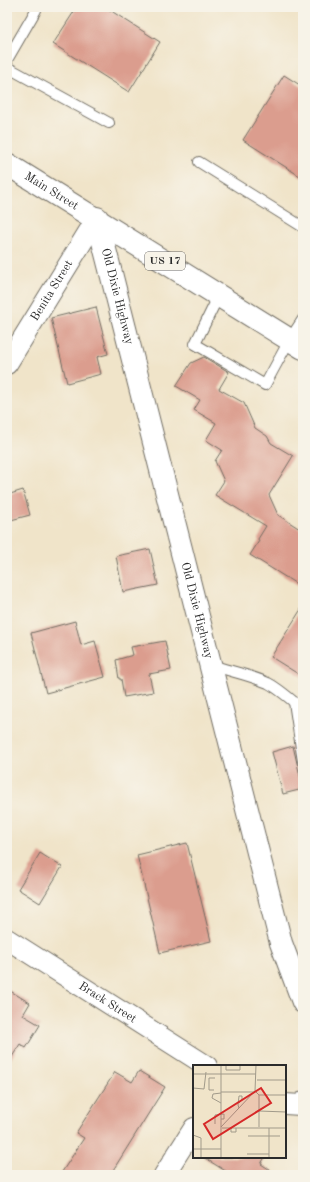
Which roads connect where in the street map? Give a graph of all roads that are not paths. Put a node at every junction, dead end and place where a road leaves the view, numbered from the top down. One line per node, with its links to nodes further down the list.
1 (36, 10): 2 (lane)
2 (7, 60)
3 (7, 67): 4 (lane)
4 (109, 123)
5 (199, 162): 8 (lane)
6 (7, 164): 7 (street, Main Street / US 17)
7 (97, 218): 9 (street, US 17); 12 (street, Benita Street); 13 (street, Old Dixie Highway)
8 (303, 227)
9 (219, 295): 11 (street, US 17); 11 (lane)
10 (303, 320): 11 (lane)
11 (296, 343)
12 (7, 364)
13 (210, 665): 14 (lane); 18 (street, Old Dixie Highway)
14 (294, 702): 15 (lane); 16 (lane)
15 (303, 710)
16 (303, 761)
17 (7, 939): 19 (street, Brack Street)
18 (303, 1002)
19 (205, 1065)
20 (303, 1102): 21 (street)
21 (286, 1104)
22 (193, 1130): 23 (street)
23 (164, 1175)

